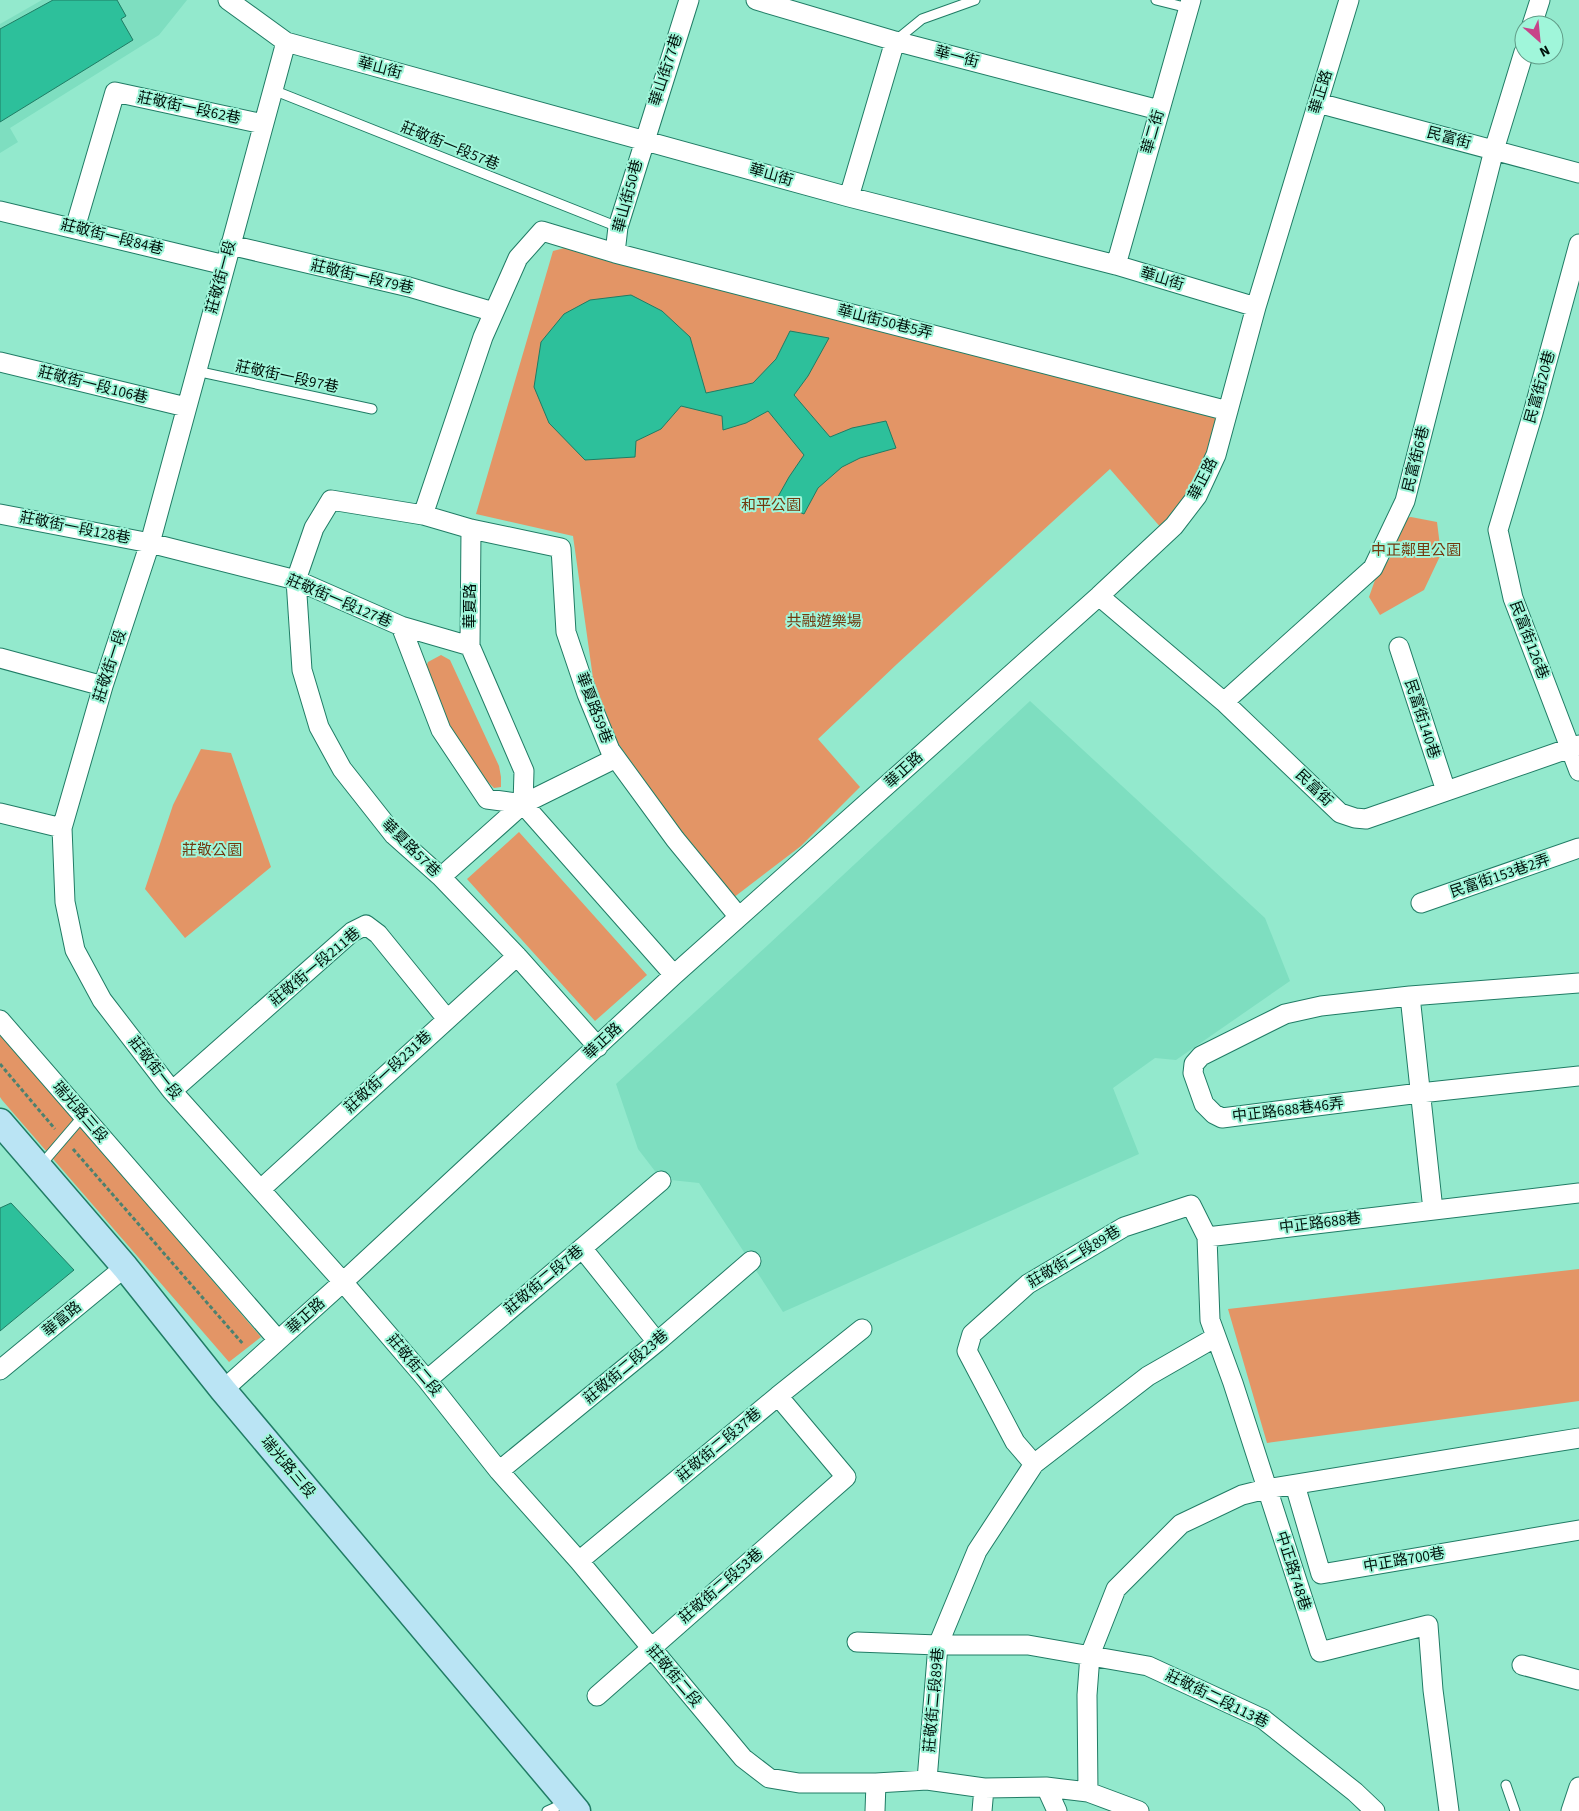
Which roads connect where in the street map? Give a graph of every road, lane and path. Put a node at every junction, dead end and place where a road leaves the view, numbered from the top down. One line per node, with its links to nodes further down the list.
1 (228, 0): 11 (street)
2 (688, 0): 17 (street, 華山街77巷)
3 (756, 0): 10 (street, 華一街)
4 (975, 0): 10 (lane)
5 (1156, 0): 8 (lane)
6 (1349, 0): 14 (street, 華正路)
7 (1540, 0): 9 (street)
8 (1190, 4): 15 (street, 華二街)
9 (1535, 15)
10 (895, 41): 15 (street, 華一街); 20 (street)
11 (286, 42): 13 (street, 莊敬街一段); 17 (street, 華山街)
12 (1520, 65): 18 (street, 民富街6巷)
13 (272, 90): 16 (street, 莊敬街一段); 22 (lane, 莊敬街一段57巷)
14 (1318, 103): 18 (street, 民富街); 29 (street, 華正路)
15 (1159, 110): 28 (street, 華二街)
16 (263, 124): 23 (street, 莊敬街一段62巷); 25 (street, 莊敬街一段)
17 (644, 140): 20 (street, 華山街); 22 (street, 華山街50巷)
18 (1494, 150): 19 (street, 民富街); 48 (street, 民富街6巷)
19 (1579, 173)
20 (849, 197): 28 (street, 華山街)
21 (0, 211): 23 (street, 莊敬街一段84巷)
22 (618, 227): 26 (street, 華山街50巷)
23 (75, 228): 27 (street, 莊敬街一段84巷)
24 (1579, 244): 39 (street, 民富街20巷)
25 (230, 245): 27 (street, 莊敬街一段); 30 (street, 莊敬街一段79巷)
26 (615, 253): 30 (street, 華山街50巷5弄); 35 (street, 華山街50巷5弄)
27 (225, 265): 32 (street, 莊敬街一段)
28 (1116, 265): 29 (street, 華山街)
29 (1256, 307): 35 (street, 華正路)
30 (494, 312): 37 (street)
31 (0, 362): 33 (street, 莊敬街一段106巷)
32 (196, 371): 33 (street, 莊敬街一段); 34 (lane, 莊敬街一段97巷)
33 (186, 407): 40 (street, 莊敬街一段)
34 (372, 409)
35 (1228, 411): 42 (street, 華正路)
36 (0, 514): 40 (street, 莊敬街一段128巷)
37 (423, 515): 38 (street); 41 (street)
38 (471, 529): 44 (street, 華夏路); 50 (street, 華夏路59巷)
39 (1498, 530): 49 (street, 民富街126巷)
40 (150, 543): 41 (street, 莊敬街一段127巷); 47 (street, 莊敬街一段)
41 (296, 580): 43 (street, 莊敬街一段127巷); 57 (street, 華夏路57巷)
42 (1099, 596): 48 (street, 民富街); 59 (street, 華正路)
43 (401, 626): 44 (street, 莊敬街一段127巷); 53 (street)
44 (470, 646): 53 (street, 華夏路)
45 (1399, 647): 52 (street, 民富街140巷)
46 (0, 658): 47 (street)
47 (103, 686): 55 (street, 莊敬街一段)
48 (1224, 702): 52 (street, 民富街)
49 (1575, 747): 51 (street, 民富街126巷); 52 (street, 民富街)
50 (616, 758): 53 (street); 59 (street, 華夏路59巷)
51 (1579, 771)
52 (1446, 791)
53 (523, 804): 57 (street); 61 (street)
54 (0, 813): 55 (street)
55 (62, 828): 69 (street, 莊敬街一段)
56 (1579, 848): 58 (street, 民富街153巷2弄)
57 (441, 877): 60 (street, 華夏路57巷)
58 (1421, 903)
59 (739, 917): 61 (street, 華正路)
60 (516, 956): 64 (street, 莊敬街一段231巷); 66 (street, 華夏路57巷)
61 (674, 975): 66 (street, 華正路)
62 (1579, 983): 63 (street, 中正路688巷46弄)
63 (1410, 996): 70 (street); 70 (street, 中正路688巷46弄)
64 (446, 1019): 69 (street, 莊敬街一段211巷); 76 (street, 莊敬街一段231巷)
65 (0, 1020): 71 (street, 瑞光路三段)
66 (598, 1047): 84 (street, 華正路)
67 (0, 1064): 73 (path)
68 (1579, 1076): 70 (street, 中正路688巷46弄)
69 (172, 1090): 76 (street, 莊敬街一段)
70 (1420, 1093): 79 (street)
71 (83, 1116): 73 (lane); 87 (street, 瑞光路三段)
72 (0, 1122): 74 (street, 瑞光路三段)
73 (64, 1138): 74 (lane); 89 (path)
74 (39, 1167): 83 (street, 瑞光路三段)
75 (661, 1181): 81 (street, 莊敬街二段7巷)
76 (261, 1189): 84 (street, 莊敬街一段)
77 (1579, 1193): 79 (street, 中正路688巷)
78 (1191, 1205): 80 (street, 中正路748巷); 95 (street, 莊敬街二段89巷)
79 (1433, 1210): 80 (street, 中正路688巷)
80 (1207, 1237): 86 (street, 中正路748巷)
81 (582, 1248): 88 (street); 91 (street, 莊敬街二段7巷)
82 (751, 1261): 88 (street, 莊敬街二段23巷)
83 (124, 1267): 90 (street, 華富路); 92 (street, 瑞光路三段)
84 (343, 1282): 87 (street, 華正路); 91 (street, 莊敬街二段)
85 (862, 1329): 93 (street, 莊敬街二段37巷)
86 (1216, 1337): 95 (street, 莊敬街二段89巷); 98 (street, 中正路748巷)
87 (278, 1340): 92 (street, 華正路)
88 (657, 1342): 96 (street, 莊敬街二段23巷)
89 (243, 1344)
90 (0, 1370)
91 (427, 1380): 96 (street, 莊敬街二段)
92 (223, 1390): 115 (street, 瑞光路三段)
93 (778, 1396): 100 (street, 莊敬街二段37巷); 103 (street, 莊敬街二段53巷)
94 (1579, 1438): 97 (street)
95 (1034, 1464): 102 (street, 莊敬街二段89巷)
96 (499, 1471): 100 (street, 莊敬街二段)
97 (1295, 1485): 98 (street); 99 (street, 中正路700巷)
98 (1266, 1489): 104 (street); 121 (street, 中正路748巷)
99 (1579, 1530)
100 (579, 1562): 103 (street, 莊敬街二段)
101 (857, 1642): 102 (street, 莊敬街二段113巷)
102 (938, 1645): 104 (street, 莊敬街二段113巷); 108 (street, 莊敬街二段89巷)
103 (651, 1648): 107 (street, 莊敬街二段53巷); 109 (street, 莊敬街二段)
104 (1090, 1655): 114 (street); 120 (street, 莊敬街二段113巷)
105 (1522, 1665): 106 (street)
106 (1579, 1680)
107 (597, 1696)
108 (927, 1780): 109 (street, 莊敬街二段); 112 (street, 莊敬街二段)
109 (876, 1783): 116 (street)
110 (1506, 1785): 122 (lane)
111 (1046, 1787): 112 (street, 莊敬街二段); 114 (street, 莊敬街二段); 118 (street)
112 (984, 1788): 117 (street)
113 (1579, 1788): 123 (street)
114 (1088, 1792): 119 (street, 莊敬街二段)
115 (564, 1808)
116 (875, 1811)
117 (982, 1811)
118 (1057, 1811)
119 (1139, 1811)
120 (1375, 1811)
121 (1449, 1811)
122 (1514, 1811)
123 (1571, 1811)

